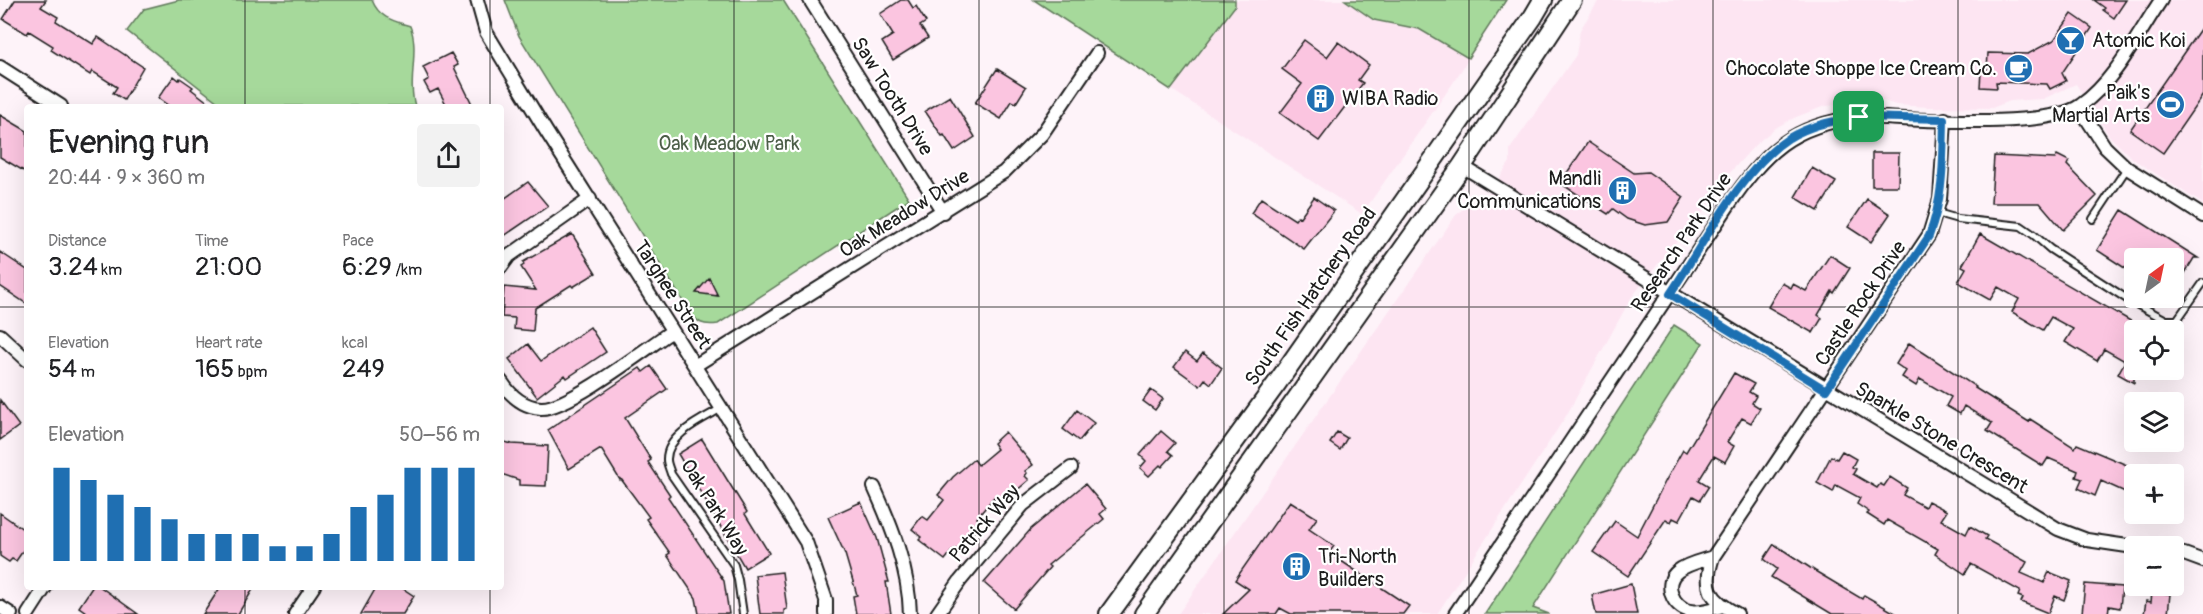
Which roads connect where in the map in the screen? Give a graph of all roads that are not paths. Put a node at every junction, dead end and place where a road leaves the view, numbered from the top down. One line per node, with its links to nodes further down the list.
1 (477, 0): 13 (street, Targhee Street)
2 (810, 0): 14 (street, Saw Tooth Drive)
3 (1543, 0): 45 (main road, South Fish Hatchery Road)
4 (1572, 0): 11 (main road)
5 (2161, 0): 9 (street, Research Park Drive)
6 (1097, 53): 14 (street, Oak Meadow Drive)
7 (0, 68): 8 (street)
8 (58, 104)
9 (2079, 107): 10 (street, Research Park Drive); 12 (street)
10 (1944, 119): 15 (street, Castle Rock Drive); 20 (street, Research Park Drive)
11 (1462, 166): 20 (street, Sparkle Stone Crescent); 46 (main road)
12 (2127, 168): 16 (street); 17 (lane)
13 (590, 199): 18 (street); 21 (street, Targhee Street)
14 (943, 212): 24 (street, Oak Meadow Drive)
15 (1937, 213): 19 (lane); 26 (street, Castle Rock Drive)
16 (2203, 216)
17 (2092, 219)
18 (504, 263)
19 (2203, 283)
20 (1670, 294): 26 (street, Sparkle Stone Crescent); 47 (street, Research Park Drive)
21 (672, 331): 24 (street, Targhee Street); 25 (street)
22 (0, 335): 23 (street)
23 (24, 357)
24 (696, 365): 27 (street, Targhee Street)
25 (504, 385)
26 (1826, 390): 30 (street, Sparkle Stone Crescent); 32 (street, Castle Rock Drive)
27 (722, 408): 41 (lane, Oak Park Way); 42 (street, Targhee Street)
28 (1071, 468): 44 (street, Patrick Way)
29 (874, 487): 43 (street)
30 (2124, 546)
31 (2184, 554): 33 (street)
32 (1713, 557): 36 (street, Castle Rock Drive); 36 (street)
33 (2203, 561)
34 (43, 590): 39 (street)
35 (311, 590): 40 (street)
36 (1723, 606): 48 (street)
37 (0, 607): 38 (street)
38 (11, 614)
39 (28, 614)
40 (295, 614)
41 (743, 614)
42 (826, 614)
43 (910, 614)
44 (937, 614)
45 (1109, 614)
46 (1144, 614)
47 (1455, 614)
48 (1737, 614)

